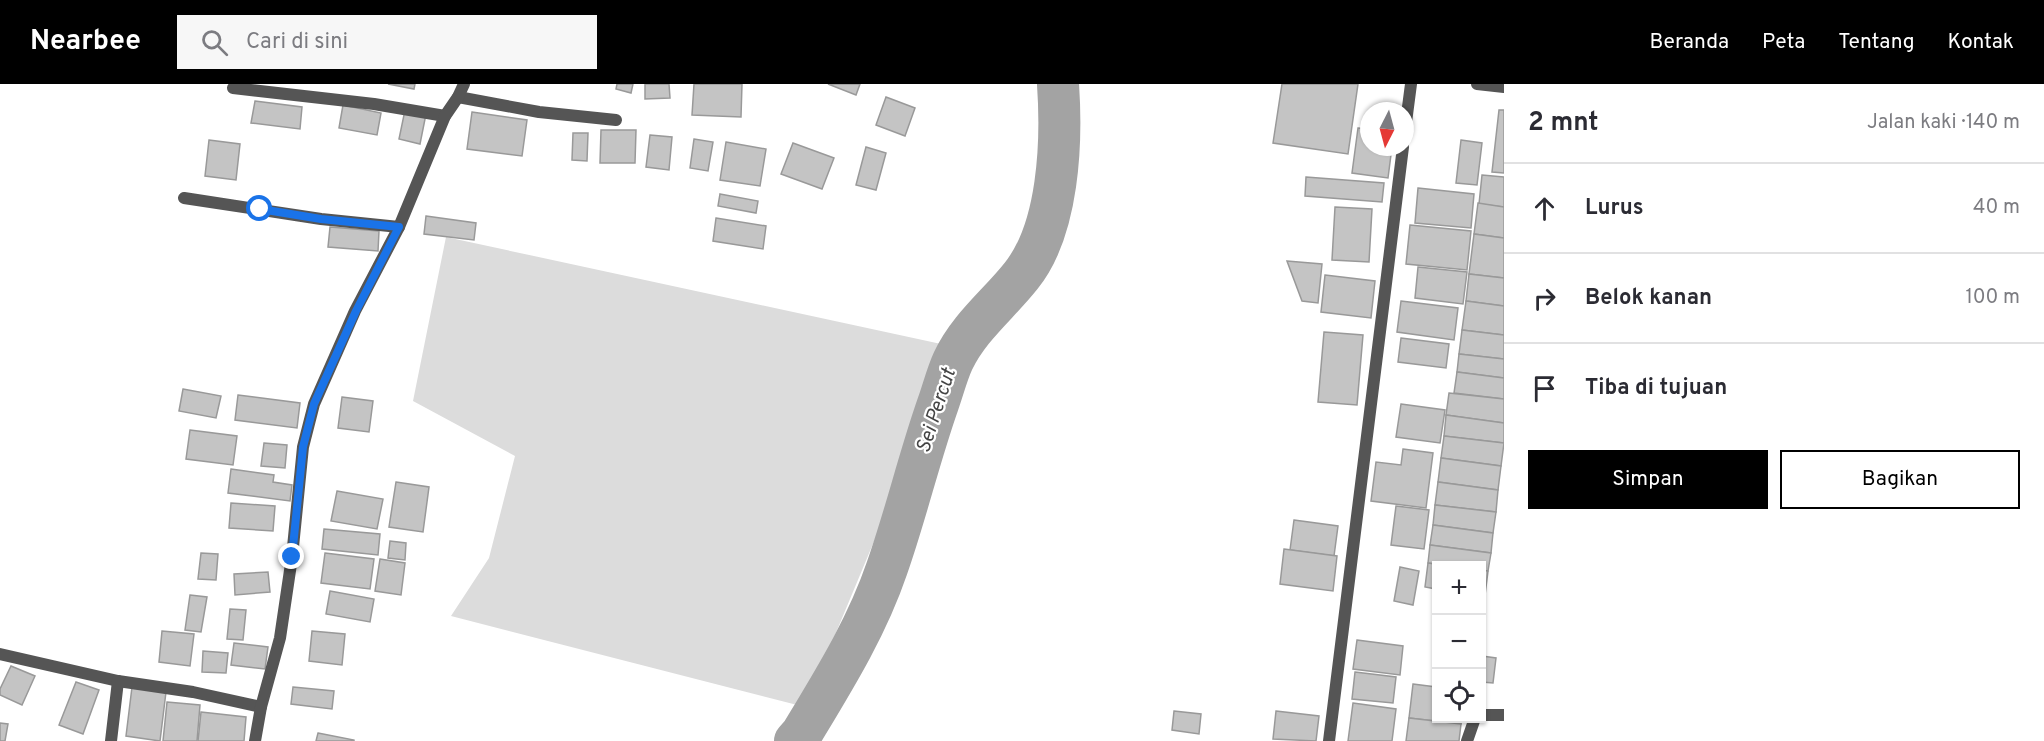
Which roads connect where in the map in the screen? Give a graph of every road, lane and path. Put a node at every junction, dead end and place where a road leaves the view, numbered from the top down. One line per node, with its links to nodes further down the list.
1 (464, 84): 6 (street)
2 (1411, 84): 7 (street)
3 (1477, 84): 4 (street)
4 (1504, 87)
5 (233, 88): 8 (street)
6 (458, 97): 8 (street); 9 (street)
7 (1409, 102)
8 (445, 116): 12 (street)
9 (616, 120)
10 (1402, 156): 21 (street)
11 (184, 198): 12 (street)
12 (399, 227): 15 (street)
13 (0, 654): 14 (street)
14 (118, 681): 15 (street); 19 (street)
15 (261, 707): 20 (street)
16 (1486, 715): 17 (street)
17 (1504, 715)
18 (1473, 723): 22 (street)
19 (111, 741)
20 (255, 741)
21 (1329, 741)
22 (1467, 741)

